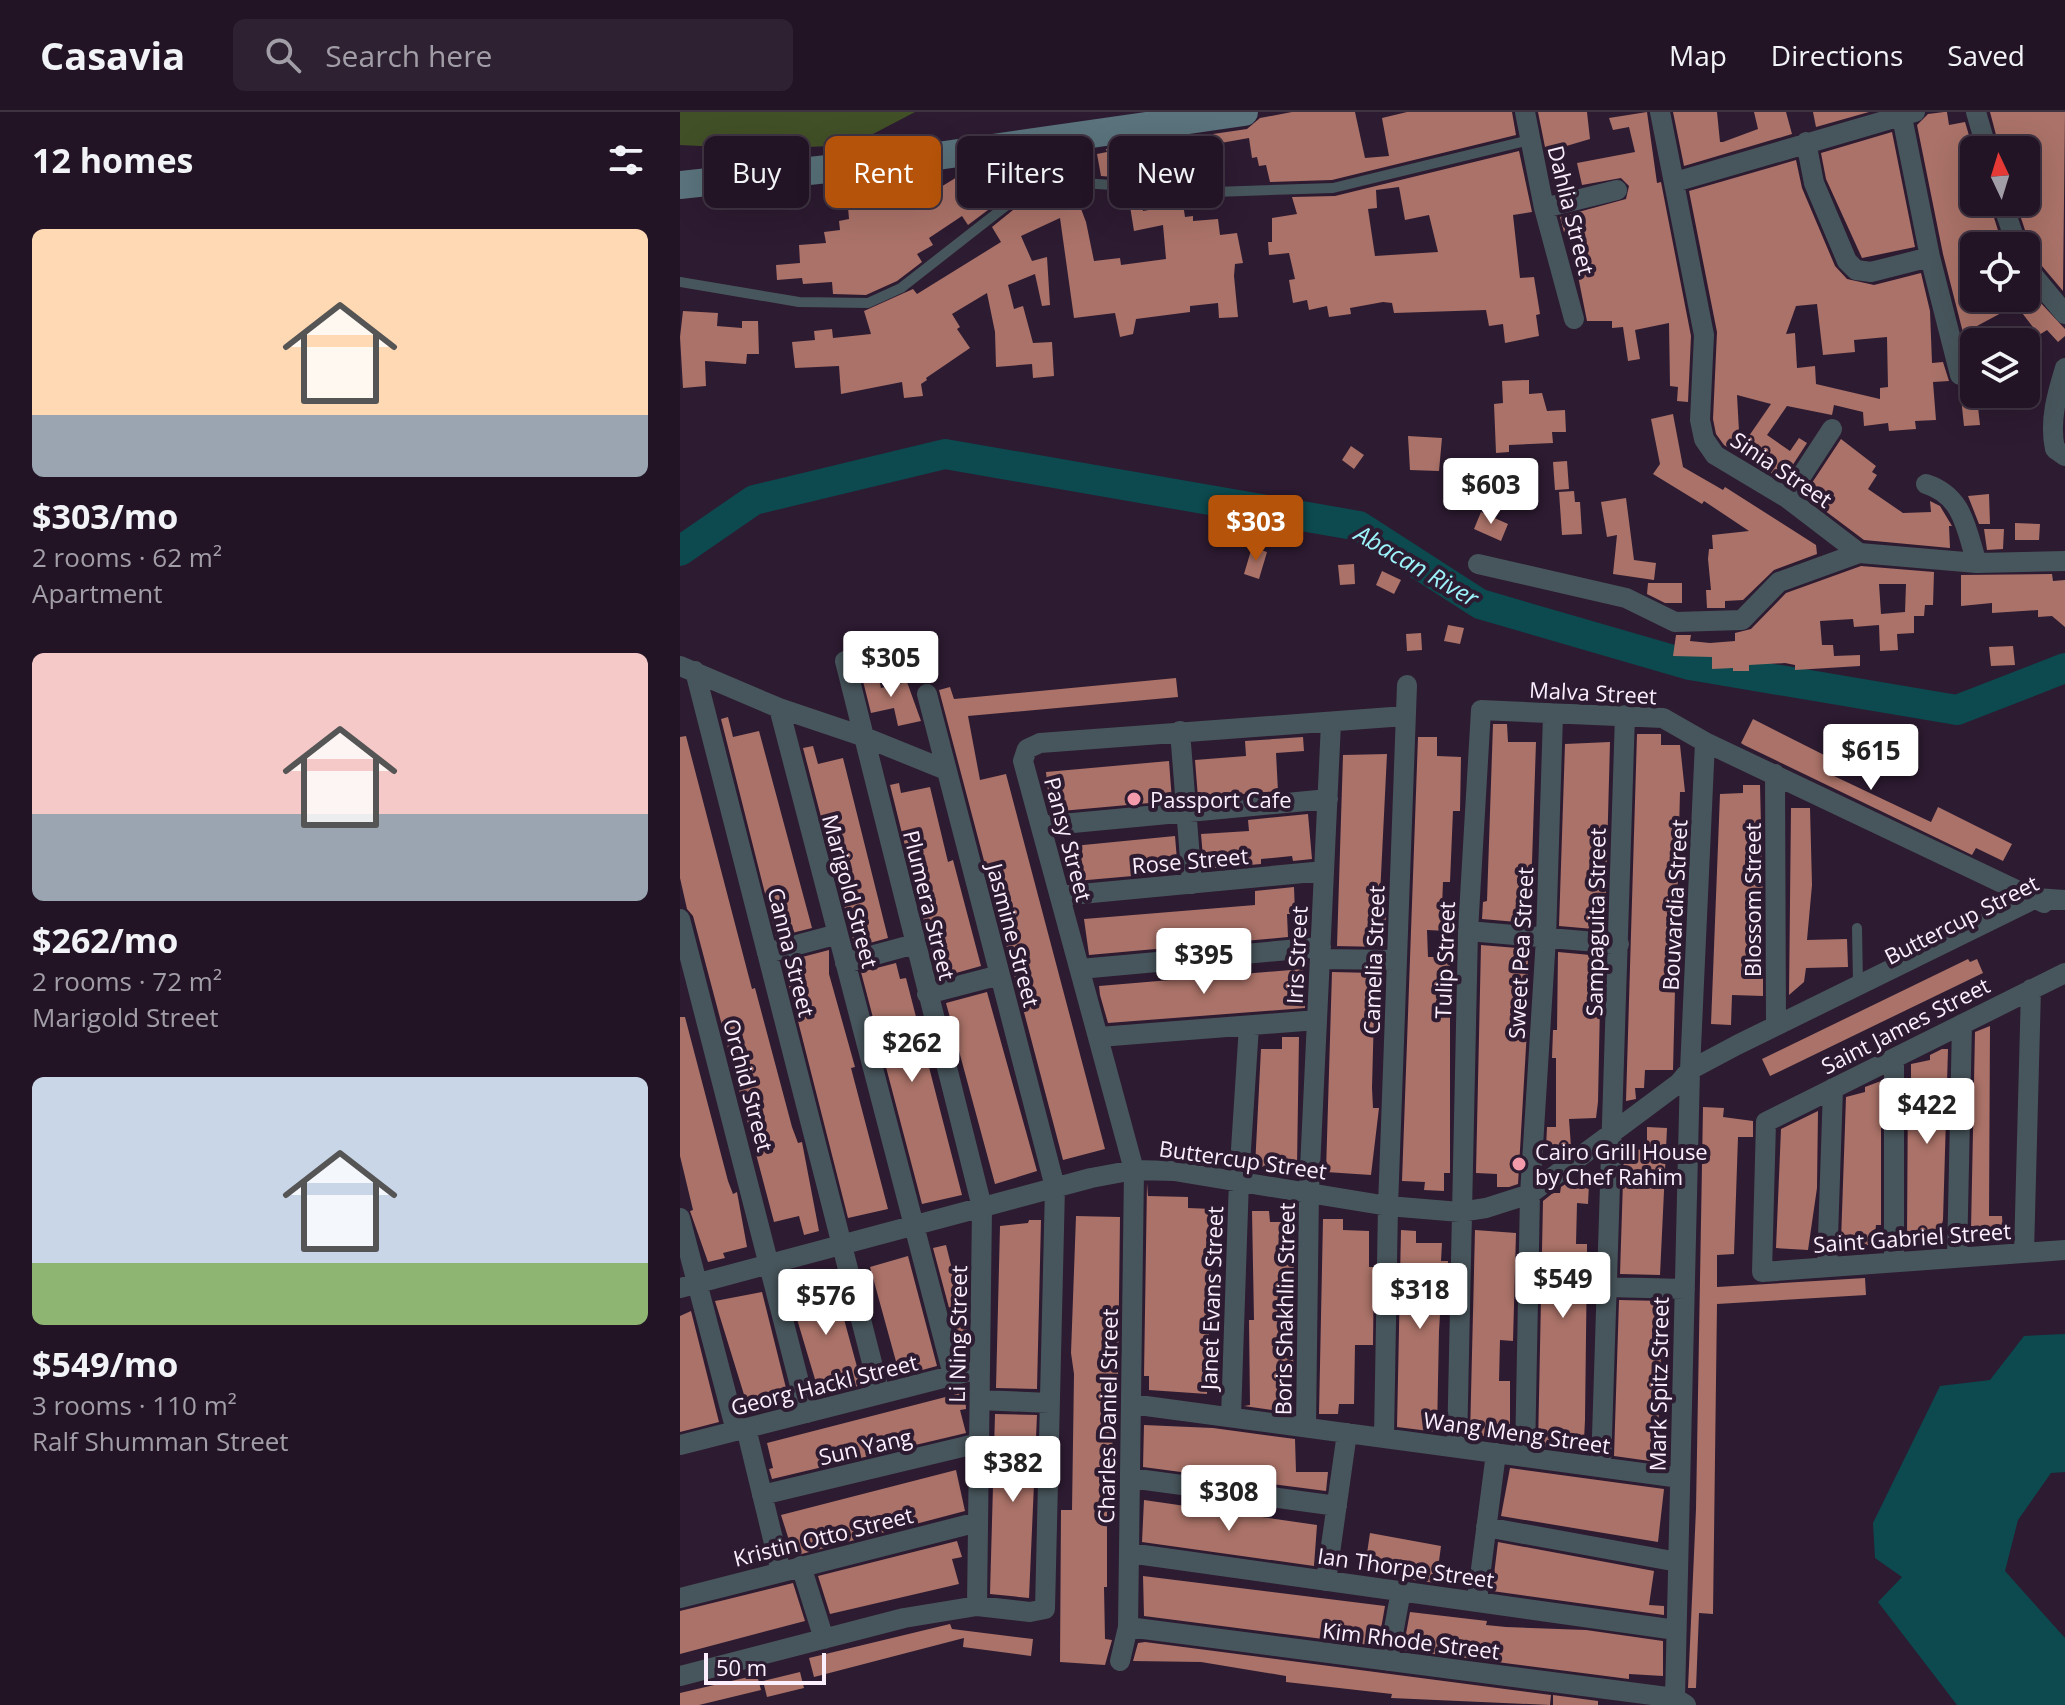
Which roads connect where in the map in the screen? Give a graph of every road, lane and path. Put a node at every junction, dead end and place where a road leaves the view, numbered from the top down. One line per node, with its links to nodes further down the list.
1 (1243, 112): 10 (street)
2 (1525, 112): 7 (street, Dahlia Street)
3 (1660, 112): 9 (street, Sinia Street)
4 (1976, 112): 6 (street)
5 (1908, 114): 8 (street); 13 (street)
6 (1983, 136)
7 (1530, 140): 12 (street, Dahlia Street); 14 (lane)
8 (1806, 142): 9 (street); 13 (street)
9 (1675, 182): 23 (street, Sinia Street)
10 (680, 185)
11 (1617, 190): 12 (street)
12 (1544, 208): 17 (street, Dahlia Street)
13 (1930, 257): 19 (street)
14 (680, 282)
15 (2040, 284): 16 (street)
16 (2065, 314)
17 (1574, 319)
18 (2065, 368): 21 (street)
19 (1960, 375)
20 (1832, 429): 23 (street)
21 (2065, 456)
22 (1926, 484): 26 (street)
23 (1787, 498): 24 (street, Sinia Street)
24 (1859, 553): 26 (street); 27 (street)
25 (2065, 561): 26 (street)
26 (1977, 563)
27 (1478, 564)
28 (845, 661): 39 (street, Plumera Street)
29 (687, 668): 32 (street); 57 (street, Canna Street)
30 (1407, 685): 36 (street, Camelia Street)
31 (927, 694): 41 (street, Jasmine Street)
32 (779, 708): 39 (street); 53 (street, Marigold Street)
33 (1481, 710): 34 (street, Malva Street); 52 (street, Tulip Street)
34 (1553, 715): 35 (street, Malva Street); 54 (street, Sweet Pea Street)
35 (1625, 715): 40 (street, Malva Street); 56 (street, Sampaguita Street)
36 (1405, 716): 37 (street, Pansy Street); 59 (street, Camelia Street)
37 (1331, 723): 38 (street, Pansy Street); 43 (street, Iris Street)
38 (1180, 731): 44 (street); 45 (street, Pansy Street)
39 (862, 736): 41 (street); 55 (street, Plumera Street)
40 (1705, 742): 42 (street, Malva Street); 74 (street, Bouvardia Street)
41 (946, 770): 63 (street, Jasmine Street)
42 (1775, 774): 49 (street, Malva Street); 70 (street, Blossom Street)
43 (1328, 799): 44 (street); 46 (street, Iris Street)
44 (1186, 811): 45 (street); 47 (street)
45 (1041, 826): 48 (street, Pansy Street)
46 (1324, 871): 47 (street, Rose Street); 58 (street, Iris Street)
47 (1192, 884): 48 (street, Rose Street)
48 (1060, 896): 61 (street, Pansy Street)
49 (2051, 900): 64 (street, Buttercup Street); 74 (street, Buttercup Street)
50 (680, 919): 65 (street, Orchid Street)
51 (1857, 928): 64 (lane)
52 (1468, 931): 54 (street); 84 (street, Tulip Street)
53 (838, 934): 57 (street); 60 (street, Marigold Street)
54 (1546, 938): 56 (street); 81 (street, Sweet Pea Street)
55 (915, 944): 60 (street); 67 (street, Plumera Street)
56 (1619, 944): 76 (street, Sampaguita Street)
57 (767, 953): 87 (street, Canna Street)
58 (1320, 953): 59 (street); 61 (street); 68 (street, Iris Street)
59 (1397, 960): 82 (street, Camelia Street)
60 (845, 963): 86 (street, Marigold Street)
61 (1080, 969): 72 (street, Pansy Street)
62 (2065, 973): 66 (street, Saint James Street)
63 (1000, 975): 67 (street); 79 (street, Jasmine Street)
64 (1858, 984): 70 (street, Buttercup Street)
65 (689, 987): 92 (street, Orchid Street)
66 (2031, 989): 69 (street, Saint James Street); 89 (street)
67 (927, 994): 83 (street, Plumera Street)
68 (1317, 1020): 71 (street); 80 (street, Iris Street)
69 (1962, 1024): 73 (street, Saint James Street); 90 (street)
70 (1776, 1025): 74 (street, Buttercup Street)
71 (1249, 1026): 72 (street); 78 (street, Janet Evans Street)
72 (1099, 1037): 77 (street, Pansy Street)
73 (1894, 1058): 75 (street, Saint James Street); 91 (street)
74 (1686, 1078): 76 (street, Buttercup Street); 97 (street, Mark Spitz Street)
75 (1833, 1088): 93 (street); 94 (street, Saint James Street)
76 (1614, 1129): 81 (street, Buttercup Street); 96 (street, Sampaguita Street)
77 (1134, 1170): 78 (street, Buttercup Street); 79 (street, Buttercup Street); 103 (street, Charles Daniel Street)
78 (1239, 1180): 80 (street, Buttercup Street); 105 (street, Janet Evans Street)
79 (1055, 1187): 83 (street, Buttercup Street); 102 (street, Jasmine Street)
80 (1309, 1190): 82 (street, Buttercup Street); 106 (street, Boris Shakhlin Street)
81 (1530, 1194): 84 (street, Buttercup Street); 114 (street, Sweet Pea Street)
82 (1388, 1206): 84 (street, Buttercup Street); 109 (street, Camelia Street)
83 (982, 1207): 86 (street, Buttercup Street); 98 (street, Li Ning Street)
84 (1460, 1212): 112 (street, Tulip Street)
85 (680, 1218): 95 (street)
86 (915, 1225): 87 (street, Buttercup Street); 99 (street, Marigold Street)
87 (843, 1244): 92 (street, Buttercup Street); 100 (street, Canna Street)
88 (2065, 1250): 89 (street, Saint Gabriel Street)
89 (2024, 1253): 90 (street, Saint Gabriel Street)
90 (1957, 1258): 91 (street, Saint Gabriel Street)
91 (1894, 1262): 93 (street, Saint Gabriel Street)
92 (771, 1263): 95 (street, Buttercup Street); 104 (street, Orchid Street)
93 (1827, 1267): 94 (street, Saint Gabriel Street)
94 (1762, 1272)
95 (688, 1286): 107 (street)
96 (1607, 1287): 97 (street); 115 (street, Sampaguita Street)
97 (1685, 1289): 117 (street, Mark Spitz Street)
98 (980, 1368): 99 (street, Georg Hackl Street); 101 (street, Li Ning Street)
99 (953, 1375): 100 (street, Georg Hackl Street)
100 (880, 1394): 104 (street, Georg Hackl Street)
101 (980, 1400): 102 (street); 110 (street, Li Ning Street)
102 (1050, 1403): 129 (street, Jasmine Street)
103 (1131, 1404): 105 (street, Wang Meng Street); 116 (street, Charles Daniel Street)
104 (807, 1413): 107 (street, Georg Hackl Street)
105 (1231, 1417): 106 (street, Wang Meng Street)
106 (1306, 1427): 108 (street, Wang Meng Street)
107 (741, 1430): 111 (street, Georg Hackl Street); 118 (street)
108 (1347, 1433): 109 (street, Wang Meng Street); 119 (street)
109 (1384, 1438): 112 (street, Wang Meng Street)
110 (979, 1443): 118 (street, Sun Yang); 120 (street, Li Ning Street)
111 (680, 1445)
112 (1457, 1448): 113 (street, Wang Meng Street)
113 (1496, 1453): 114 (street, Wang Meng Street); 121 (street)
114 (1525, 1457): 115 (street, Wang Meng Street)
115 (1601, 1467): 117 (street, Wang Meng Street)
116 (1130, 1478): 119 (street); 122 (street, Charles Daniel Street)
117 (1680, 1478): 123 (street, Mark Spitz Street)
118 (762, 1495): 124 (street)
119 (1337, 1506): 125 (street)
120 (978, 1522): 124 (street, Kristin Otto Street); 129 (street, Li Ning Street)
121 (1486, 1527): 123 (street); 128 (street)
122 (1129, 1553): 125 (street, Ian Thorpe Street); 130 (street, Charles Daniel Street)
123 (1678, 1562): 131 (street, Mark Spitz Street)
124 (791, 1569): 127 (street, Kristin Otto Street); 132 (street)
125 (1326, 1581): 126 (street, Ian Thorpe Street)
126 (1401, 1591): 128 (street, Ian Thorpe Street); 134 (street)
127 (680, 1598)
128 (1477, 1600): 131 (street, Ian Thorpe Street)
129 (977, 1606): 132 (street)
130 (1128, 1627): 133 (street, Charles Daniel Street); 134 (street, Kim Rhode Street)
131 (1676, 1630): 136 (street, Mark Spitz Street)
132 (824, 1639): 135 (street)
133 (1120, 1661)
134 (1388, 1661): 136 (street, Kim Rhode Street)
135 (680, 1676)
136 (1681, 1702)

